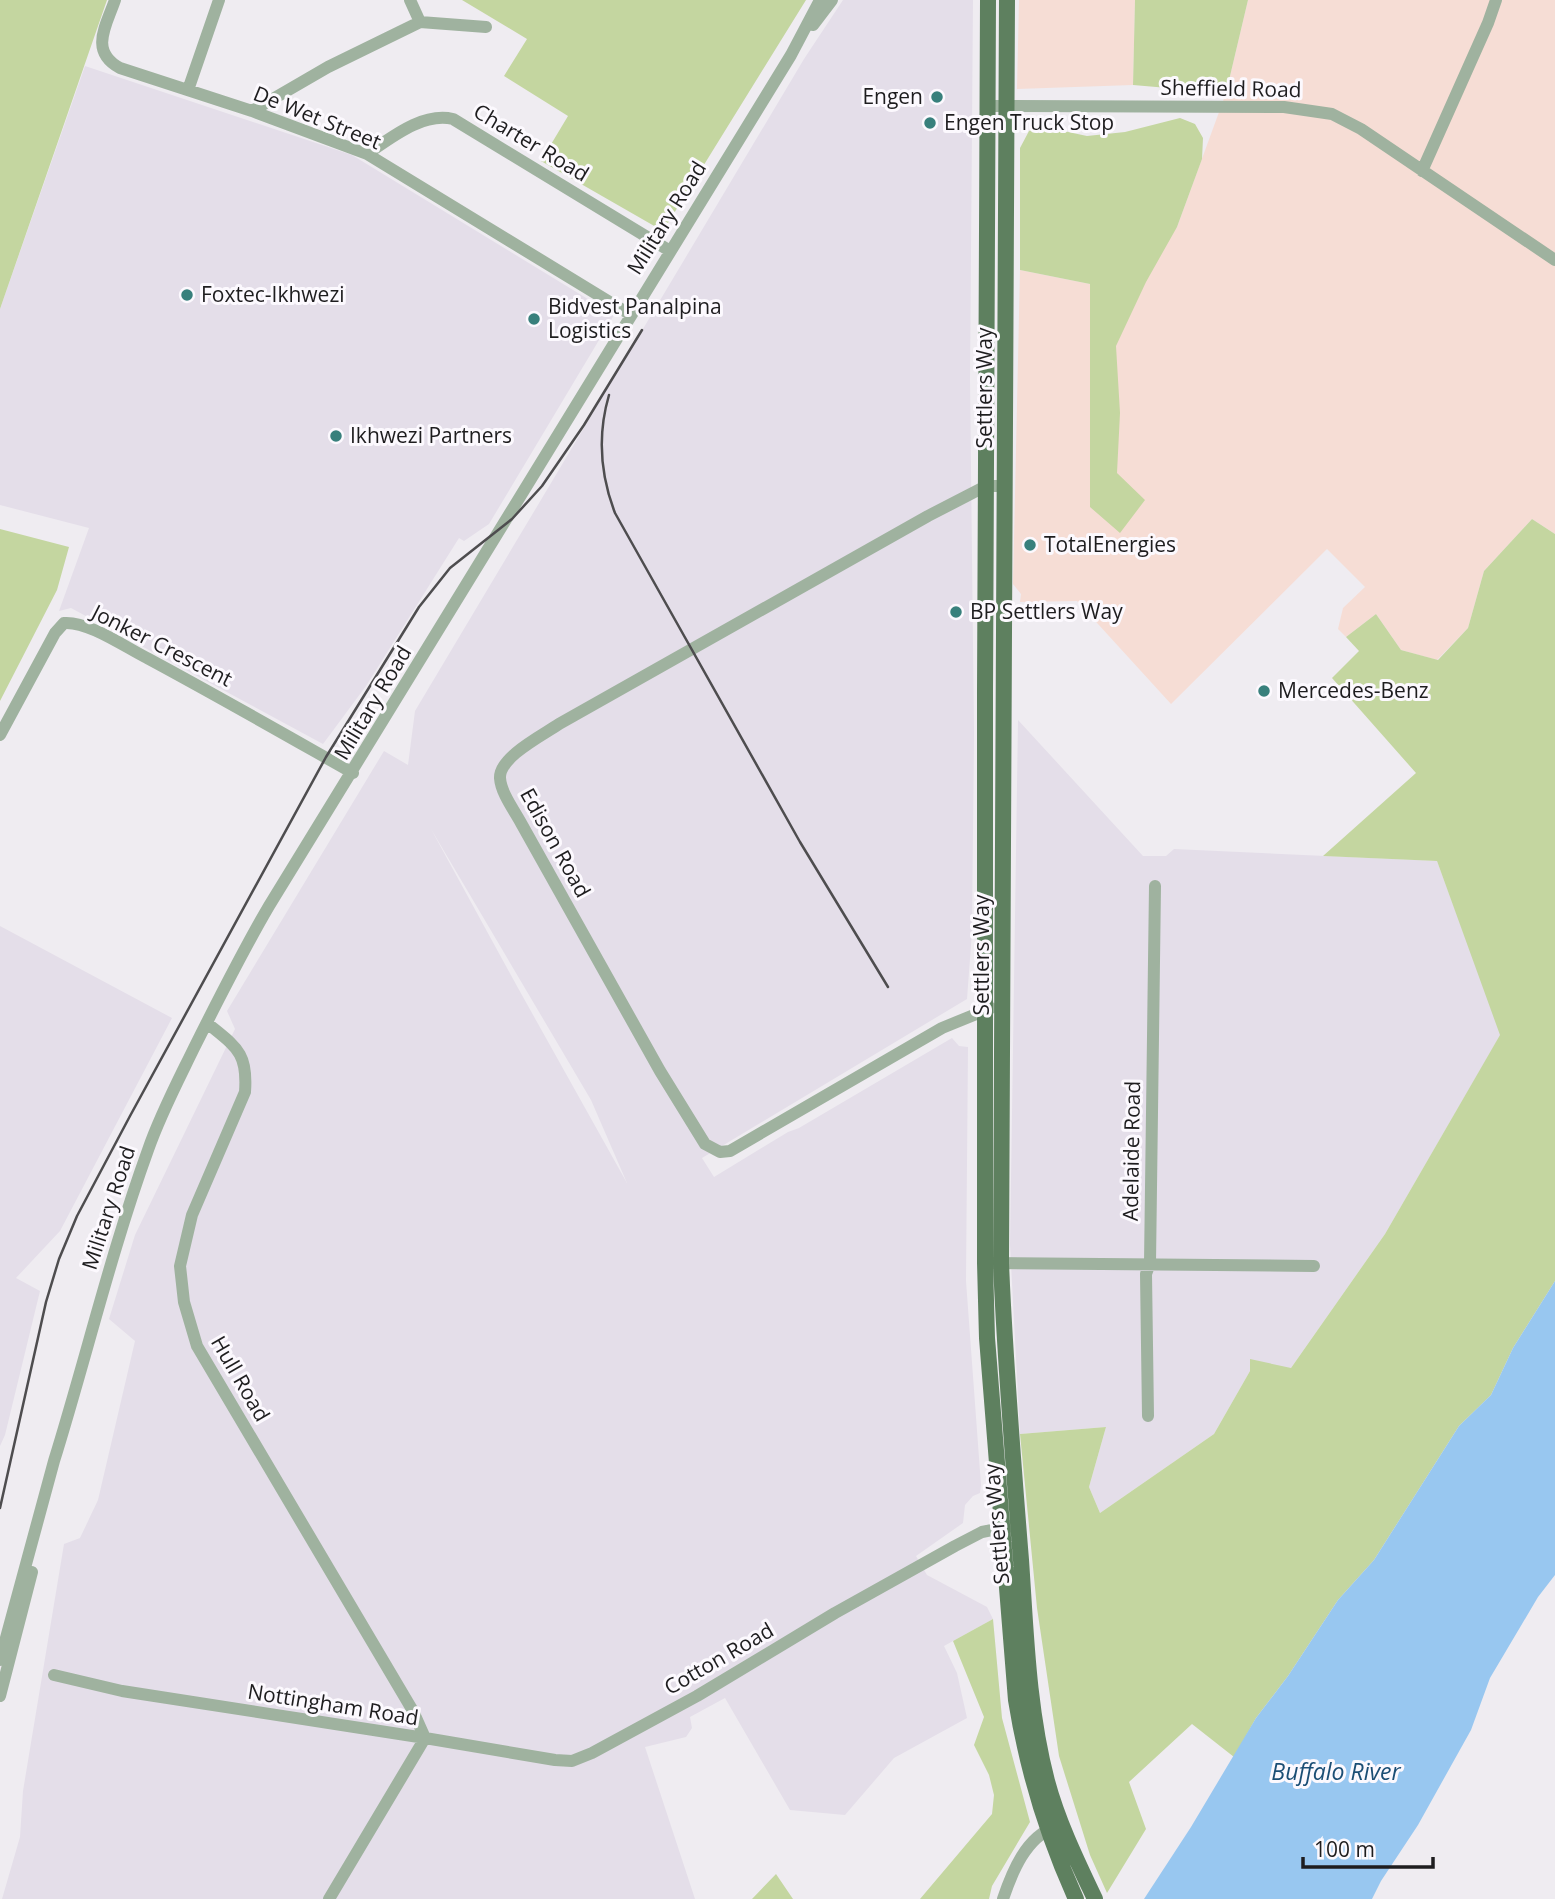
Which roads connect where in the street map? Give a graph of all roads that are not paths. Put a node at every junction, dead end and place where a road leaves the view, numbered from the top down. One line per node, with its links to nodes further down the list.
1 (115, 0): 12 (street, De Wet Street)
2 (219, 0): 12 (street)
3 (410, 0): 9 (street)
4 (820, 0): 11 (street, Military Road)
5 (832, 0): 11 (street, Military Road)
6 (988, 0): 13 (main road, Settlers Way)
7 (1007, 0): 14 (main road, Settlers Way)
8 (1496, 0): 17 (street)
9 (420, 22): 10 (street); 15 (street)
10 (486, 27)
11 (801, 36): 18 (street, Military Road)
12 (188, 90): 15 (street, De Wet Street)
13 (989, 106): 14 (street, Sheffield Road); 21 (main road, Settlers Way)
14 (1008, 106): 17 (street, Sheffield Road); 22 (main road, Settlers Way)
15 (251, 111): 16 (street, De Wet Street)
16 (367, 154): 18 (street, Charter Road); 20 (street, De Wet Street)
17 (1422, 171): 19 (street, Sheffield Road)
18 (670, 251): 20 (street, Military Road)
19 (1555, 260)
20 (631, 315): 24 (street, Military Road)
21 (986, 486): 22 (street, Edison Road); 27 (main road, Settlers Way); 27 (street, Edison Road)
22 (1005, 486): 26 (main road, Settlers Way)
23 (0, 735): 24 (street, Jonker Crescent)
24 (353, 773): 28 (street, Military Road)
25 (1155, 886): 30 (street, Adelaide Road)
26 (1003, 1006): 27 (street, Edison Road); 29 (main road, Settlers Way)
27 (984, 1009): 29 (main road, Settlers Way)
28 (206, 1023): 33 (street, Military Road); 38 (street, Hull Road)
29 (993, 1263): 30 (street); 34 (main road, Settlers Way)
30 (1150, 1263): 31 (street); 32 (street, Adelaide Road)
31 (1314, 1266)
32 (1148, 1416)
33 (65, 1430): 35 (street, Military Road); 37 (street, Military Road)
34 (1010, 1526): 38 (street, Cotton Road); 39 (main road, Settlers Way)
35 (0, 1660)
36 (54, 1675): 38 (street, Nottingham Road)
37 (0, 1696)
38 (425, 1738): 40 (street, Nottingham Road)
39 (1055, 1827): 41 (street); 42 (main road, Settlers Way); 43 (main road, Settlers Way)
40 (329, 1899)
41 (1003, 1899)
42 (1076, 1899)
43 (1095, 1899)

